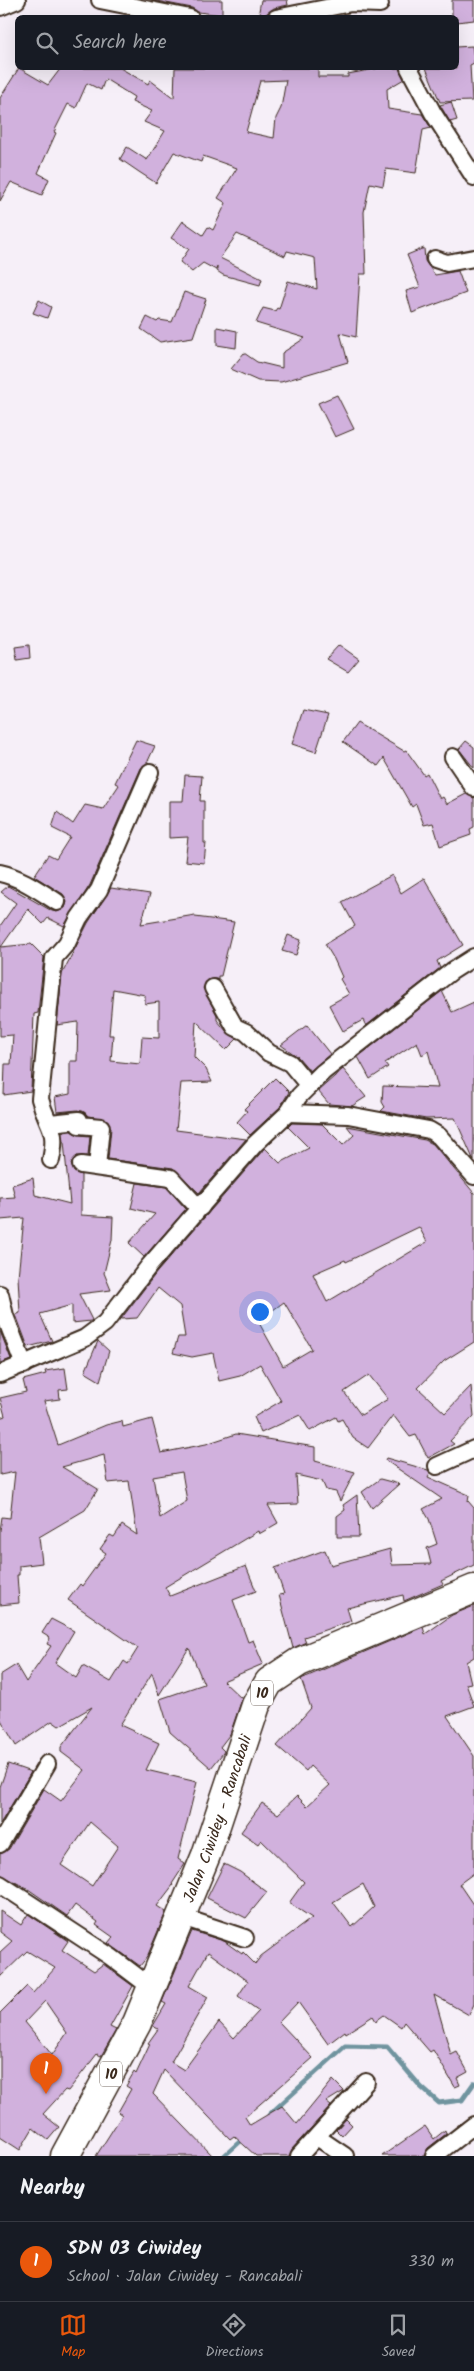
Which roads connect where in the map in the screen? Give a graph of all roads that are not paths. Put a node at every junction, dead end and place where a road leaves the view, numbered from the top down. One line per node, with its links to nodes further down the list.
1 (18, 0): 3 (street)
2 (100, 0): 5 (street)
3 (0, 7)
4 (381, 7): 6 (street)
5 (175, 15)
6 (290, 15)
7 (410, 70): 8 (street)
8 (471, 168)
9 (474, 258): 10 (street)
10 (435, 259)
11 (453, 758): 13 (street)
12 (150, 772): 20 (street)
13 (474, 788)
14 (0, 873): 15 (street)
15 (57, 902)
16 (474, 957): 18 (street)
17 (213, 988): 18 (street)
18 (309, 1086): 19 (street)
19 (288, 1113): 24 (street); 25 (street)
20 (50, 1123): 21 (street); 23 (street)
21 (51, 1160)
22 (81, 1165): 23 (street)
23 (98, 1167): 25 (street)
24 (474, 1176)
25 (194, 1202): 27 (street)
26 (0, 1294): 27 (street)
27 (24, 1365): 28 (street)
28 (0, 1374)
29 (474, 1449): 30 (street)
30 (437, 1466)
31 (474, 1590): 35 (highway, Jalan Ciwidey - Rancabali / 10)
32 (47, 1764): 33 (street)
33 (0, 1844)
34 (0, 1884): 37 (street)
35 (182, 1917): 36 (street); 37 (highway, Jalan Ciwidey - Rancabali / 10)
36 (245, 1938)
37 (152, 1988): 41 (highway, Jalan Ciwidey - Rancabali / 10)
38 (366, 2082): 40 (street)
39 (474, 2125): 44 (street)
40 (317, 2137): 42 (street); 43 (street)
41 (65, 2156)
42 (299, 2156)
43 (345, 2156)
44 (434, 2156)

